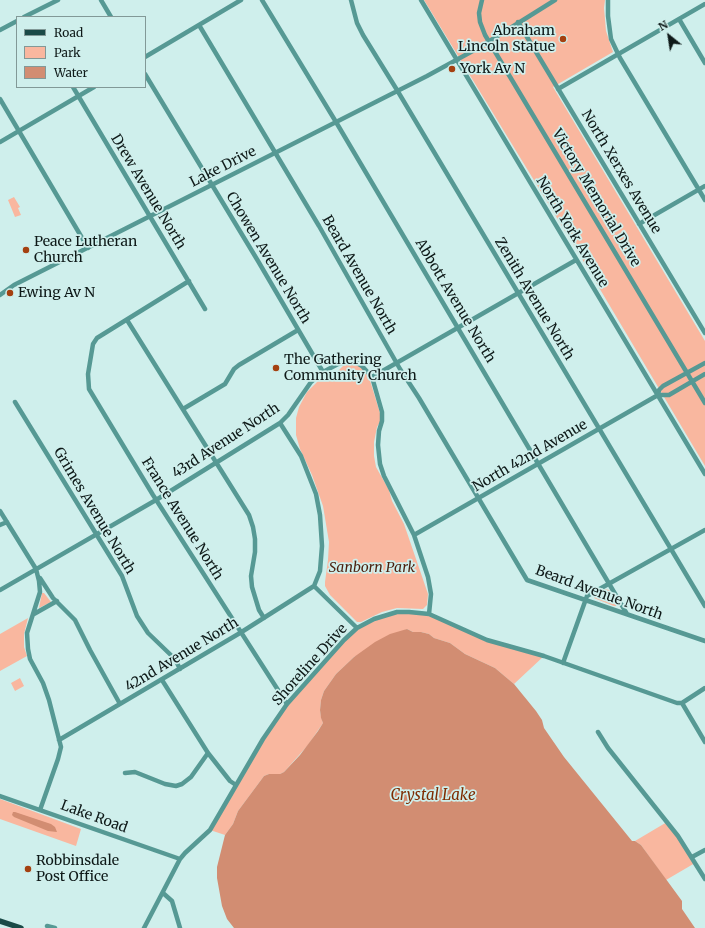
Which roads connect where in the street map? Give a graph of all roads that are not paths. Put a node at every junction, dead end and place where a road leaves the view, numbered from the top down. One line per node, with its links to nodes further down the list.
1 (58, 0): 11 (street)
2 (101, 0): 12 (street)
3 (241, 0): 16 (street)
4 (262, 0): 30 (street, Abbott Avenue North)
5 (351, 0): 27 (street, Zenith Avenue North)
6 (421, 0): 21 (street, North York Avenue)
7 (482, 0): 18 (street, Victory Memorial Drive)
8 (555, 0): 15 (street, Lake Drive)
9 (608, 0): 19 (street)
10 (705, 4): 13 (street)
11 (30, 16)
12 (110, 16)
13 (679, 19): 19 (street); 22 (street)
14 (16, 21): 17 (street)
15 (518, 22): 18 (street, Lake Drive); 26 (street, North Xerxes Avenue)
16 (198, 25): 20 (street); 33 (street, Beard Avenue North)
17 (0, 30)
18 (489, 41): 21 (street, Lake Drive); 53 (street, Victory Memorial Drive)
19 (618, 54): 26 (street); 36 (street)
20 (146, 56)
21 (457, 60): 27 (street, Lake Drive); 41 (street, North York Avenue)
22 (705, 63)
23 (146, 76): 34 (street, Chowen Avenue North)
24 (74, 88): 28 (street, Drew Avenue North)
25 (92, 88): 28 (street)
26 (558, 89): 39 (street, North Xerxes Avenue)
27 (398, 90): 30 (street, Lake Drive); 44 (street, Zenith Avenue North)
28 (78, 96): 31 (street); 38 (street, Drew Avenue North)
29 (0, 100): 31 (street)
30 (336, 122): 33 (street, Lake Drive); 47 (street, Abbott Avenue North)
31 (19, 131): 32 (street); 40 (street)
32 (0, 142)
33 (275, 153): 34 (street, Lake Drive); 50 (street, Beard Avenue North)
34 (212, 185): 38 (street, Lake Drive); 48 (street, Chowen Avenue North)
35 (705, 186): 36 (street)
36 (699, 190): 37 (street); 39 (street)
37 (705, 200)
38 (150, 216): 40 (street, Lake Drive); 42 (street, Drew Avenue North)
39 (639, 224): 49 (street, North Xerxes Avenue)
40 (88, 248): 43 (street, Lake Drive)
41 (576, 260): 44 (street); 57 (street, North York Avenue)
42 (189, 281): 45 (street, Drew Avenue North); 46 (street)
43 (1, 293)
44 (518, 293): 47 (street); 62 (street, Zenith Avenue North)
45 (205, 309)
46 (127, 320): 60 (street); 67 (street, France Avenue North)
47 (458, 328): 50 (street); 64 (street, Abbott Avenue North)
48 (298, 330): 52 (street, Chowen Avenue North); 60 (street)
49 (705, 333)
50 (397, 363): 55 (street); 66 (street, Beard Avenue North)
51 (705, 363): 53 (street, North 42nd Avenue)
52 (322, 372): 55 (street, 43rd Avenue North); 61 (street, 43rd Avenue North)
53 (687, 373): 56 (street, Victory Memorial Drive); 57 (street, North 42nd Avenue)
54 (705, 374): 56 (street, North 42nd Avenue)
55 (372, 377): 73 (street)
56 (692, 382): 57 (street, North 42nd Avenue); 59 (street, Victory Memorial Drive)
57 (658, 396): 62 (street, North 42nd Avenue); 65 (street, North York Avenue)
58 (15, 402): 72 (street, Grimes Avenue North)
59 (705, 403)
60 (183, 408): 63 (street)
61 (280, 423): 63 (street, 43rd Avenue North); 77 (street)
62 (599, 429): 64 (street, North 42nd Avenue); 74 (street, Zenith Avenue North)
63 (216, 463): 67 (street, 43rd Avenue North); 85 (street)
64 (539, 464): 66 (street, North 42nd Avenue); 76 (street, Abbott Avenue North)
65 (705, 474)
66 (478, 498): 73 (street, North 42nd Avenue); 79 (street, Beard Avenue North)
67 (156, 500): 72 (street, 43rd Avenue North); 87 (street, France Avenue North)
68 (0, 511): 69 (street)
69 (6, 522): 70 (street); 75 (street)
70 (0, 525)
71 (705, 530): 74 (street)
72 (97, 534): 75 (street, 43rd Avenue North); 90 (street, Grimes Avenue North)
73 (414, 535): 83 (street)
74 (671, 548): 76 (street); 81 (street, Zenith Avenue North)
75 (36, 569): 78 (street, 43rd Avenue North); 80 (street); 82 (street)
76 (609, 584): 79 (street); 84 (street, Abbott Avenue North)
77 (314, 586): 85 (street, 42nd Avenue North); 86 (street)
78 (0, 590)
79 (586, 600): 84 (street, Beard Avenue North); 89 (street)
80 (57, 601): 82 (street); 94 (street)
81 (705, 606)
82 (34, 614): 97 (street)
83 (430, 614): 86 (street, Shoreline Drive); 89 (street, Shoreline Drive)
84 (627, 614): 88 (street, Beard Avenue North)
85 (264, 618): 87 (street, 42nd Avenue North)
86 (357, 628): 95 (street, Shoreline Drive)
87 (240, 633): 90 (street, 42nd Avenue North); 95 (street, France Avenue North)
88 (705, 641)
89 (563, 663): 93 (street, Shoreline Drive)
90 (180, 669): 91 (street, 42nd Avenue North)
91 (162, 680): 94 (street, 42nd Avenue North); 99 (street)
92 (705, 688): 93 (street)
93 (682, 702): 98 (street)
94 (120, 704): 97 (street, 42nd Avenue North)
95 (287, 704): 101 (street, Shoreline Drive)
96 (598, 732): 105 (street)
97 (59, 740): 103 (street)
98 (705, 742)
99 (208, 753): 100 (street); 101 (street)
100 (125, 773)
101 (236, 785): 106 (street, Shoreline Drive)
102 (0, 796): 103 (street, Lake Road)
103 (40, 810): 106 (street, Lake Road)
104 (705, 850): 105 (street)
105 (692, 857): 107 (street)
106 (180, 859): 108 (street, Shoreline Drive)
107 (705, 880)
108 (163, 893): 113 (street, Shoreline Drive); 114 (street)
109 (0, 921): 111 (main road)
110 (47, 926): 112 (street)
111 (21, 928)
112 (55, 928)
113 (144, 928)
114 (180, 928)

